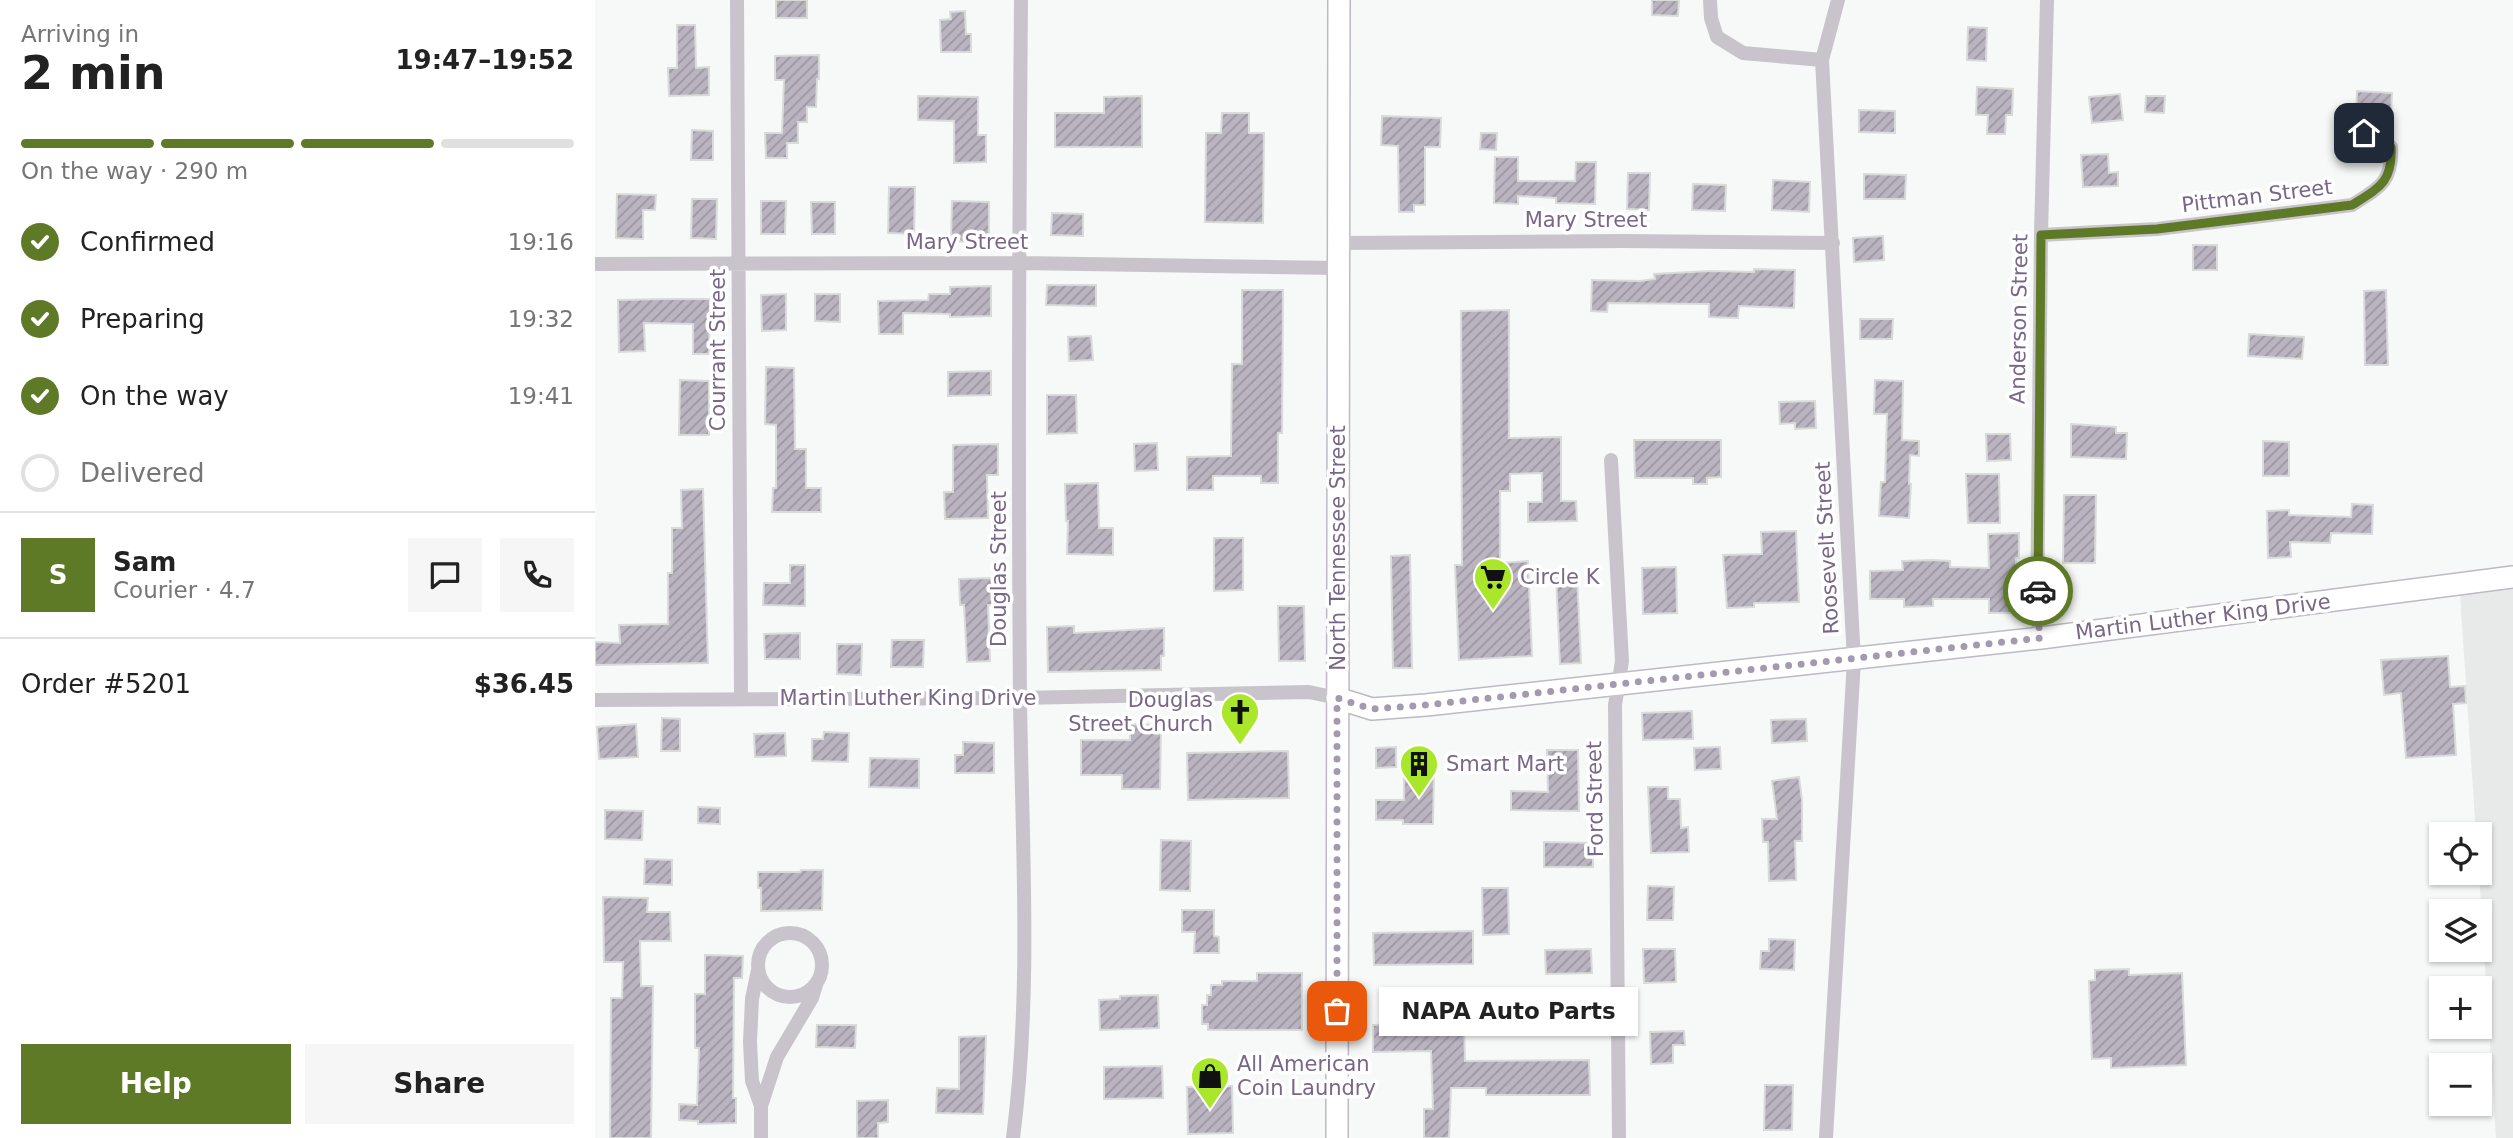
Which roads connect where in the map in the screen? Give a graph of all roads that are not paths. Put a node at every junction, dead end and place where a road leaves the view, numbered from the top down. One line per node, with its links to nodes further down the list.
1 (737, 0): 14 (street, Courrant Street)
2 (1021, 0): 12 (street, Douglas Street)
3 (1339, 0): 10 (street, North Tennessee Street)
4 (1710, 0): 7 (street)
5 (1838, 0): 7 (street, Roosevelt Street)
6 (2047, 0): 9 (street, Anderson Street)
7 (1822, 60): 11 (street, Roosevelt Street)
8 (2351, 120): 9 (street, Pittman Street)
9 (2041, 235): 18 (street, Anderson Street)
10 (1339, 243): 11 (street, Mary Street); 15 (street, North Tennessee Street)
11 (1833, 243): 19 (street, Roosevelt Street)
12 (1020, 263): 14 (street, Mary Street); 15 (street, Mary Street); 21 (street, Douglas Street)
13 (595, 264): 14 (street, Mary Street)
14 (738, 264): 23 (street, Courrant Street)
15 (1339, 268): 22 (street, North Tennessee Street)
16 (1611, 460): 20 (street, Ford Street)
17 (2513, 577): 18 (street, Martin Luther King Drive)
18 (2041, 638): 19 (street, Martin Luther King Drive)
19 (1854, 660): 20 (street, Martin Luther King Drive); 32 (street, Roosevelt Street)
20 (1618, 685): 22 (street, Martin Luther King Drive); 31 (street, Ford Street)
21 (1020, 698): 22 (street, Martin Luther King Drive); 23 (street, Martin Luther King Drive); 29 (street, Douglas Street)
22 (1337, 698): 30 (street, North Tennessee Street)
23 (741, 699): 24 (street, Martin Luther King Drive)
24 (595, 700)
25 (759, 970): 26 (street); 26 (street); 27 (street)
26 (816, 985): 27 (street)
27 (761, 1106): 28 (street)
28 (761, 1138)
29 (1013, 1138)
30 (1337, 1138)
31 (1619, 1138)
32 (1826, 1138)

